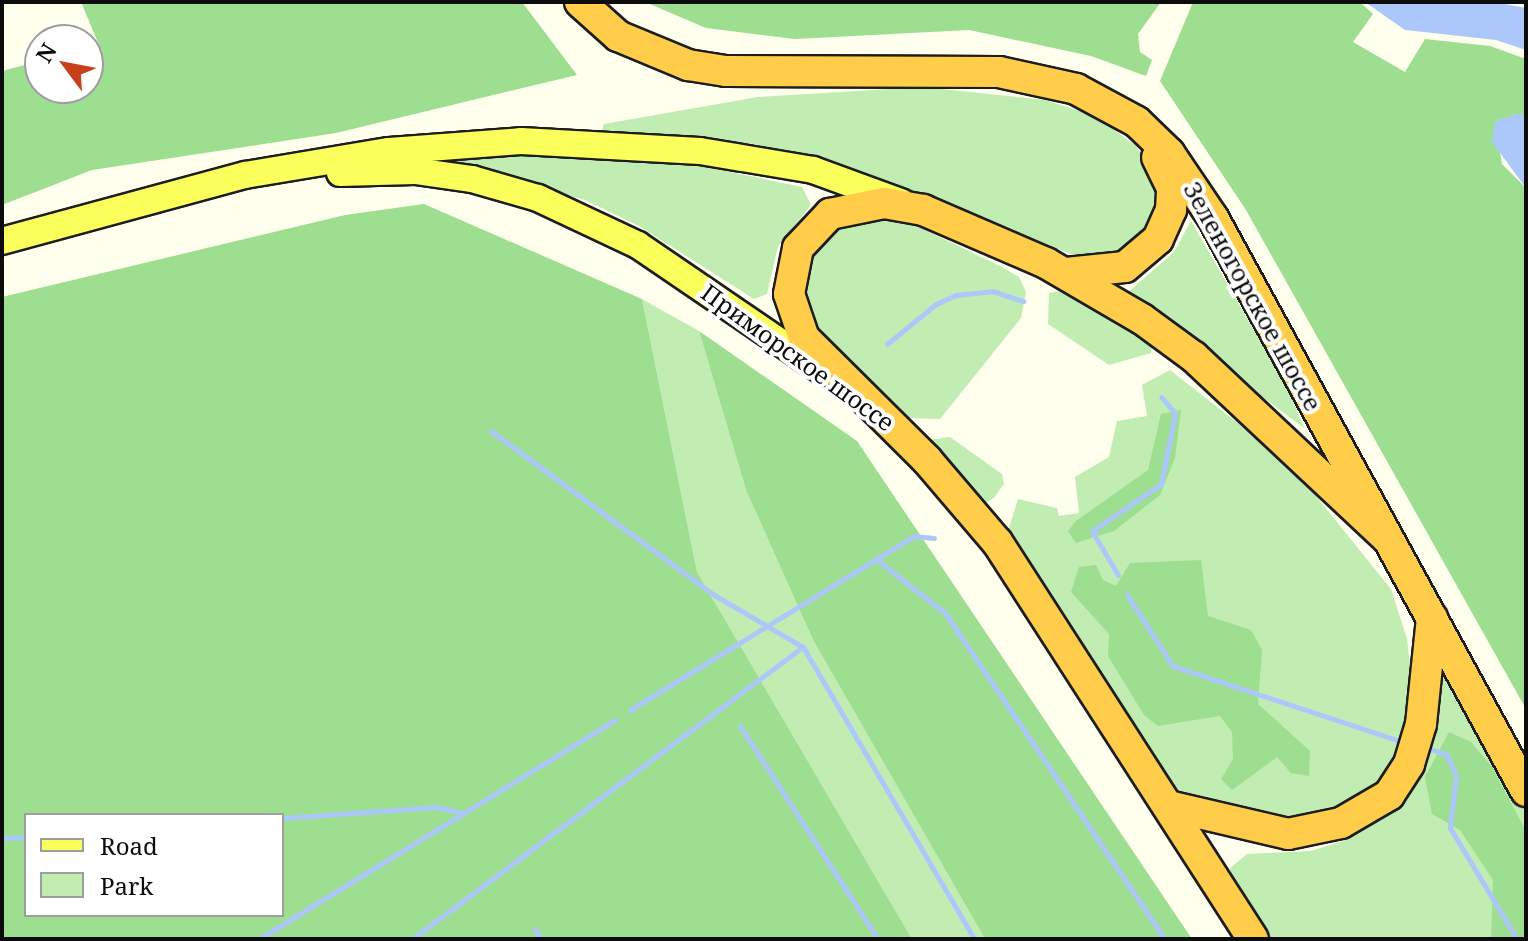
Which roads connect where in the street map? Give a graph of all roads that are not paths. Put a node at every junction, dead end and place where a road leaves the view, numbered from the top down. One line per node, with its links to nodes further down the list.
1 (580, 2): 2 (highway, Зеленогорское шоссе)
2 (1091, 96): 6 (highway); 8 (highway, Зеленогорское шоссе)
3 (245, 175): 4 (main road, Приморское шоссе); 5 (main road, Приморское шоссе); 7 (main road, Приморское шоссе)
4 (923, 210): 6 (highway, Приморское шоссе); 7 (highway)
5 (2, 241)
6 (1064, 273): 8 (highway, Приморское шоссе)
7 (853, 393): 11 (highway, Приморское шоссе)
8 (1387, 538): 9 (highway, Зеленогорское шоссе)
9 (1431, 616): 10 (highway); 11 (highway)
10 (1526, 791)
11 (1173, 807): 12 (highway, Приморское шоссе)
12 (1253, 939)

